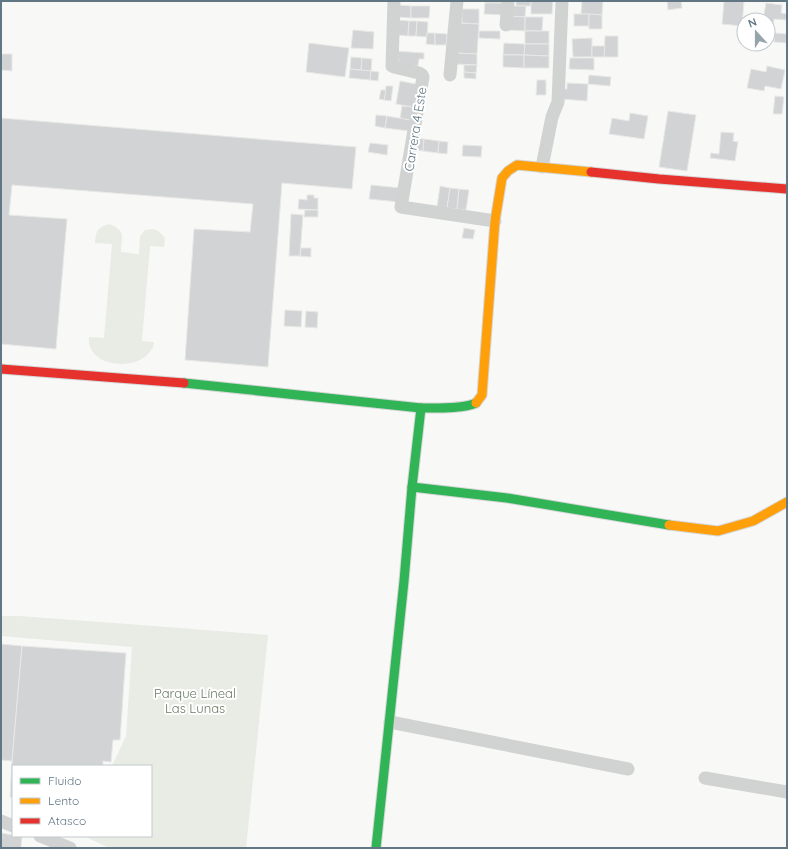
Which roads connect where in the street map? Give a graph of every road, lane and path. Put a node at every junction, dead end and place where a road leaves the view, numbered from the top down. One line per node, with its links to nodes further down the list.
1 (394, 1): 9 (street, Carrera 4 Este)
2 (457, 1): 6 (street)
3 (508, 1): 5 (street)
4 (562, 1): 7 (street)
5 (506, 25)
6 (450, 75)
7 (542, 167): 8 (street); 9 (street)
8 (787, 189)
9 (495, 221): 11 (street)
10 (1, 369): 11 (street)
11 (421, 408): 12 (street)
12 (412, 487): 13 (street); 14 (street)
13 (787, 502)
14 (390, 722): 15 (street); 22 (street)
15 (628, 769)
16 (705, 778): 17 (street)
17 (787, 792)
18 (1, 821): 19 (street)
19 (12, 826)
20 (42, 837): 21 (street)
21 (70, 848)
22 (376, 848)

